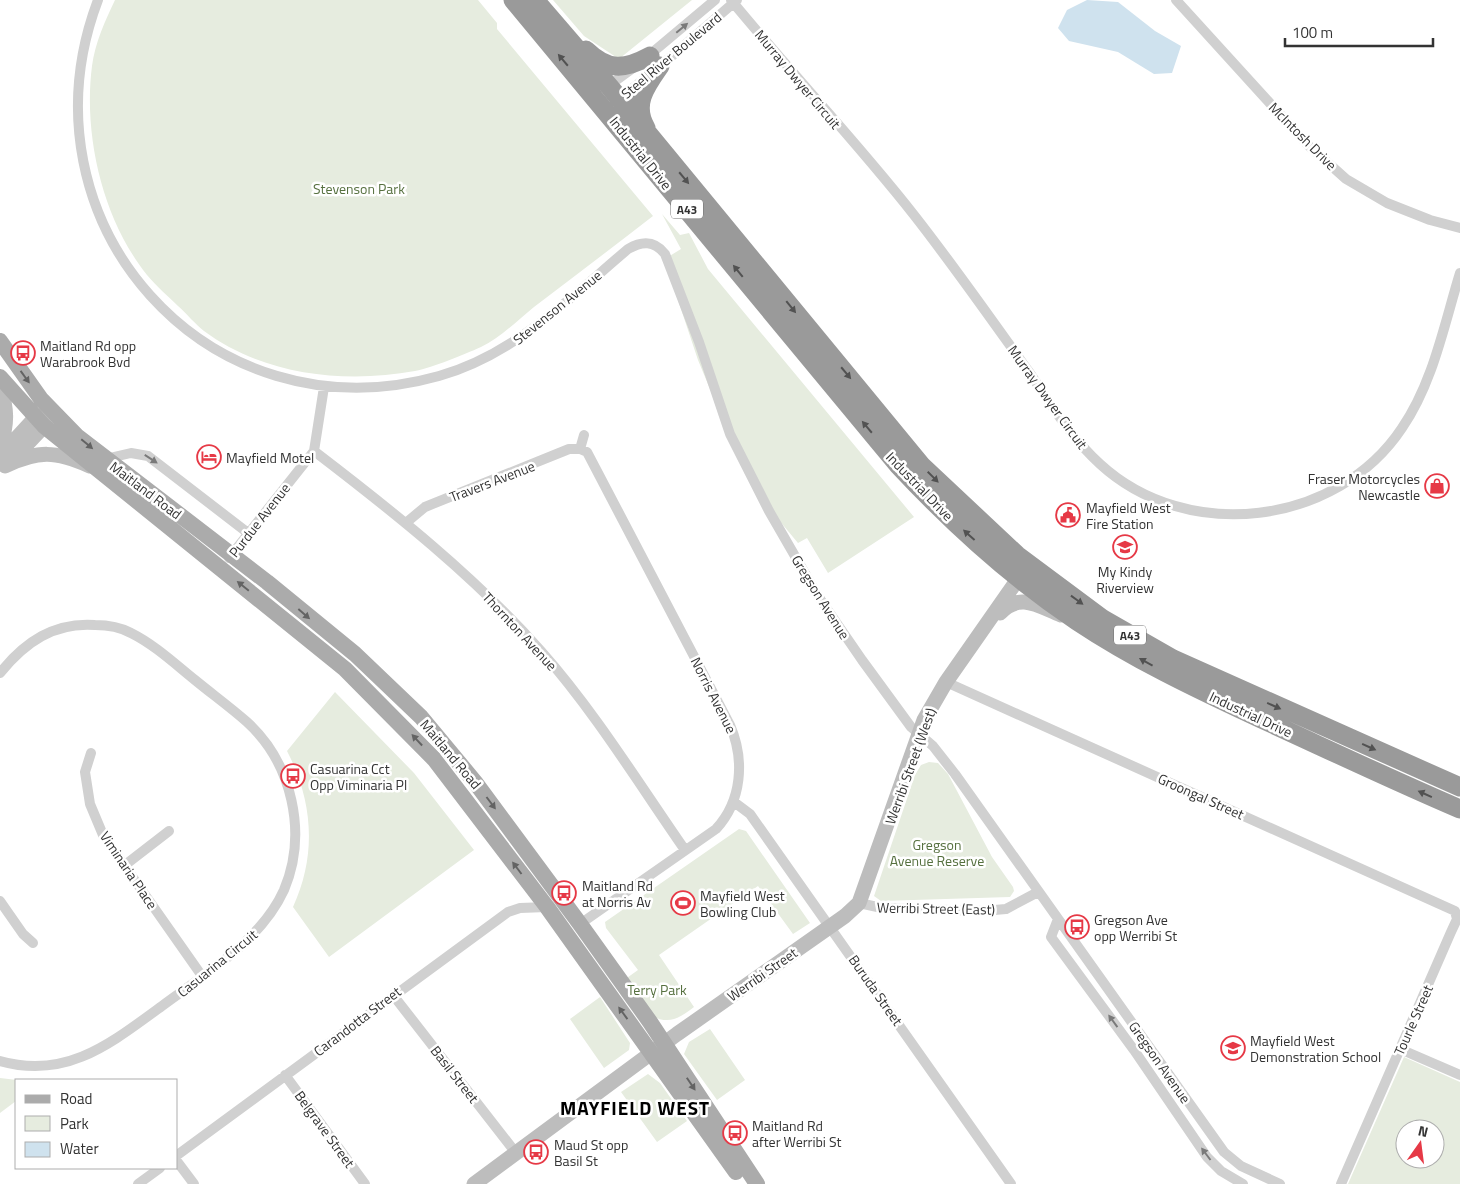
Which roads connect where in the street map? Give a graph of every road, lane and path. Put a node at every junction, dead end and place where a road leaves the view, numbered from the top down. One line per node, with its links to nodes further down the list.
1 (98, 0): 16 (street, Stevenson Avenue)
2 (513, 0): 8 (highway, Industrial Drive / A43, one-way to 2)
3 (715, 0): 7 (street, Steel River Boulevard, one-way to 3)
4 (1176, 0): 10 (street, McIntosh Drive)
5 (734, 1): 7 (street, Steel River Boulevard); 12 (street, Murray Dwyer Circuit)
6 (538, 4): 7 (highway); 8 (highway, Industrial Drive / A43)
7 (655, 61): 8 (street, Steel River Boulevard); 8 (street, Steel River Boulevard); 9 (highway)
8 (607, 98): 9 (highway, Industrial Drive / A43); 29 (highway, Industrial Drive / A43, one-way to 8)
9 (653, 140): 29 (highway, Industrial Drive / A43, one-way to 29)
10 (1460, 228)
11 (647, 242): 16 (street, Stevenson Avenue); 34 (street, Gregson Avenue)
12 (1460, 273)
13 (0, 341): 17 (main road, Maitland Road, one-way to 17)
14 (0, 377): 18 (main road, Maitland Road)
15 (0, 386): 20 (main road)
16 (324, 387): 22 (street, Purdue Avenue)
17 (51, 411): 18 (main road); 24 (main road, Maitland Road, one-way to 24)
18 (40, 422): 23 (main road); 24 (main road, Maitland Road)
19 (584, 435): 21 (street)
20 (0, 446)
21 (580, 449): 25 (street, Travers Avenue); 39 (street, Norris Avenue)
22 (314, 451): 25 (street, Thornton Avenue); 26 (street, Purdue Avenue)
23 (2, 464): 24 (main road)
24 (100, 464): 26 (street, one-way to 26); 27 (main road, Maitland Road); 28 (main road, Maitland Road)
25 (407, 522): 42 (street, Thornton Avenue)
26 (248, 533): 27 (street, Purdue Avenue)
27 (232, 554): 28 (street, Purdue Avenue); 50 (main road, Maitland Road, one-way to 50)
28 (222, 569): 47 (main road, Maitland Road, one-way to 28)
29 (1023, 572): 30 (highway, Industrial Drive / A43); 31 (main road, Werribi Street (West)); 36 (highway, Industrial Drive / A43, one-way to 36)
30 (1076, 621): 31 (main road); 40 (highway, Industrial Drive / A43, one-way to 30)
31 (983, 632): 33 (main road, Werribi Street (West))
32 (0, 673): 54 (street, Casuarina Circuit)
33 (946, 682): 34 (main road, Werribi Street (West)); 48 (street, Groongal Street)
34 (918, 735): 44 (street, Gregson Avenue); 46 (main road, Werribi Street (West))
35 (91, 753): 43 (street, Viminaria Place)
36 (1429, 774): 37 (highway); 38 (highway, Industrial Drive / A43)
37 (1460, 781)
38 (1460, 788)
39 (734, 802): 42 (street, Norris Avenue); 51 (street, Buruda Street)
40 (1460, 809)
41 (169, 831): 43 (street)
42 (685, 850): 50 (street, Norris Avenue)
43 (125, 865): 54 (street, Viminaria Place)
44 (1038, 892): 46 (street, Werribi Street (East)); 49 (street, Gregson Avenue)
45 (0, 901): 53 (street)
46 (859, 903): 51 (main road, Werribi Street)
47 (547, 907): 55 (street, Carandotta Street); 56 (main road, Maitland Road, one-way to 47)
48 (1455, 911): 52 (street, Tourle Street)
49 (1058, 919): 72 (street, Gregson Avenue, one-way to 49); 73 (street, Gregson Avenue)
50 (580, 924): 56 (main road, Maitland Road)
51 (831, 926): 56 (main road, Werribi Street); 71 (street, Buruda Street)
52 (1456, 934): 57 (street, Tourle Street)
53 (33, 943)
54 (202, 976): 58 (street, Casuarina Circuit)
55 (393, 995): 59 (street, Carandotta Street); 61 (street, Basil Street)
56 (658, 1048): 61 (main road, Werribi Street); 69 (main road, Maitland Road); 70 (main road, Maitland Road, one-way to 70)
57 (1400, 1049): 60 (street); 74 (street, Tourle Street)
58 (0, 1061)
59 (286, 1075): 62 (street, Carandotta Street); 67 (street, Belgrave Street)
60 (1460, 1075)
61 (516, 1153): 68 (main road, Werribi Street)
62 (178, 1155)
63 (178, 1163): 66 (street)
64 (159, 1169): 65 (street)
65 (138, 1184)
66 (194, 1184)
67 (365, 1184)
68 (474, 1184)
69 (746, 1184)
70 (756, 1184)
71 (1011, 1184)
72 (1243, 1184)
73 (1280, 1184)
74 (1341, 1184)

